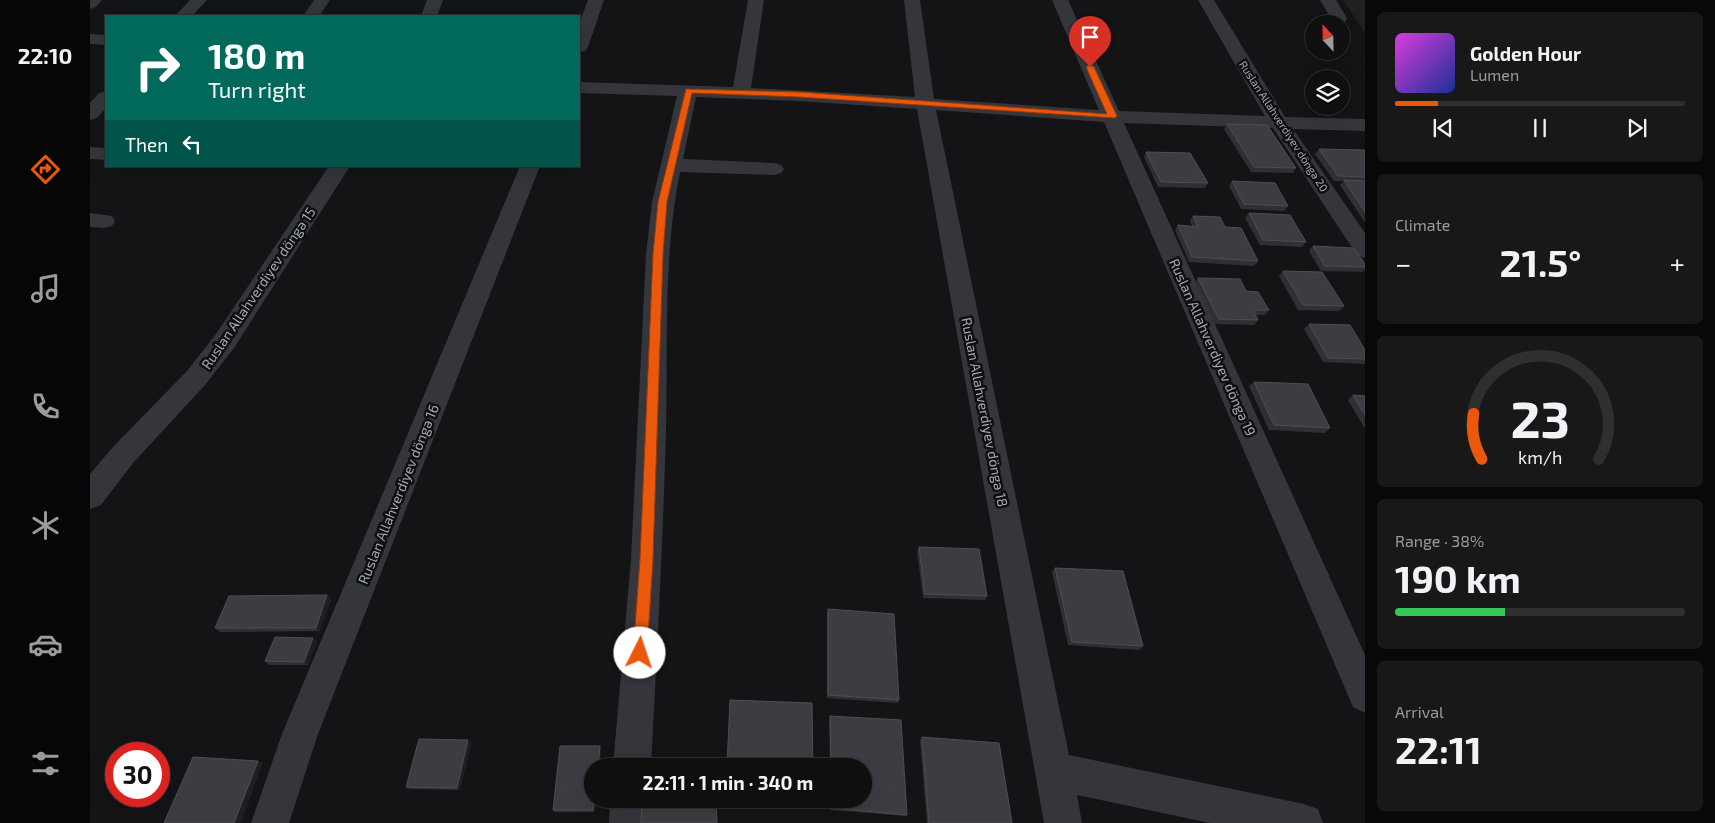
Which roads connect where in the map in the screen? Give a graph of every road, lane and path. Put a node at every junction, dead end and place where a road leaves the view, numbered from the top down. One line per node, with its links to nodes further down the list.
1 (94, 0): 11 (street)
2 (199, 0): 12 (street)
3 (322, 0): 13 (street)
4 (435, 0): 14 (street)
5 (596, 0): 18 (street)
6 (756, 0): 21 (street)
7 (912, 0): 23 (street, Ruslan Allahverdiyev döngə 18)
8 (1060, 0): 25 (street, Ruslan Allahverdiyev döngə 19)
9 (1206, 0): 26 (street, Ruslan Allahverdiyev döngə 20)
10 (1328, 0): 15 (street)
11 (90, 4)
12 (184, 15)
13 (312, 15)
14 (429, 15)
15 (1337, 15)
16 (90, 39): 17 (street)
17 (105, 40)
18 (580, 44)
19 (580, 87): 20 (street)
20 (688, 90): 21 (street); 30 (street)
21 (741, 92): 23 (street)
22 (105, 97): 24 (street)
23 (925, 103): 25 (street); 38 (street, Ruslan Allahverdiyev döngə 18)
24 (90, 114)
25 (1113, 116): 26 (street); 36 (street, Ruslan Allahverdiyev döngə 19)
26 (1278, 122): 27 (street); 34 (street, Ruslan Allahverdiyev döngə 20)
27 (1365, 125)
28 (90, 153): 29 (street)
29 (105, 154)
30 (671, 165): 33 (street); 37 (street)
31 (339, 167): 35 (street, Ruslan Allahverdiyev döngə 15)
32 (530, 167): 41 (street, Ruslan Allahverdiyev döngə 16)
33 (774, 169)
34 (1365, 250)
35 (90, 496)
36 (1365, 695)
37 (633, 758)
38 (1054, 770): 40 (street); 43 (street, Ruslan Allahverdiyev döngə 18)
39 (629, 808): 42 (street)
40 (1269, 819): 44 (street)
41 (270, 823)
42 (628, 823)
43 (1063, 823)
44 (1304, 823)

